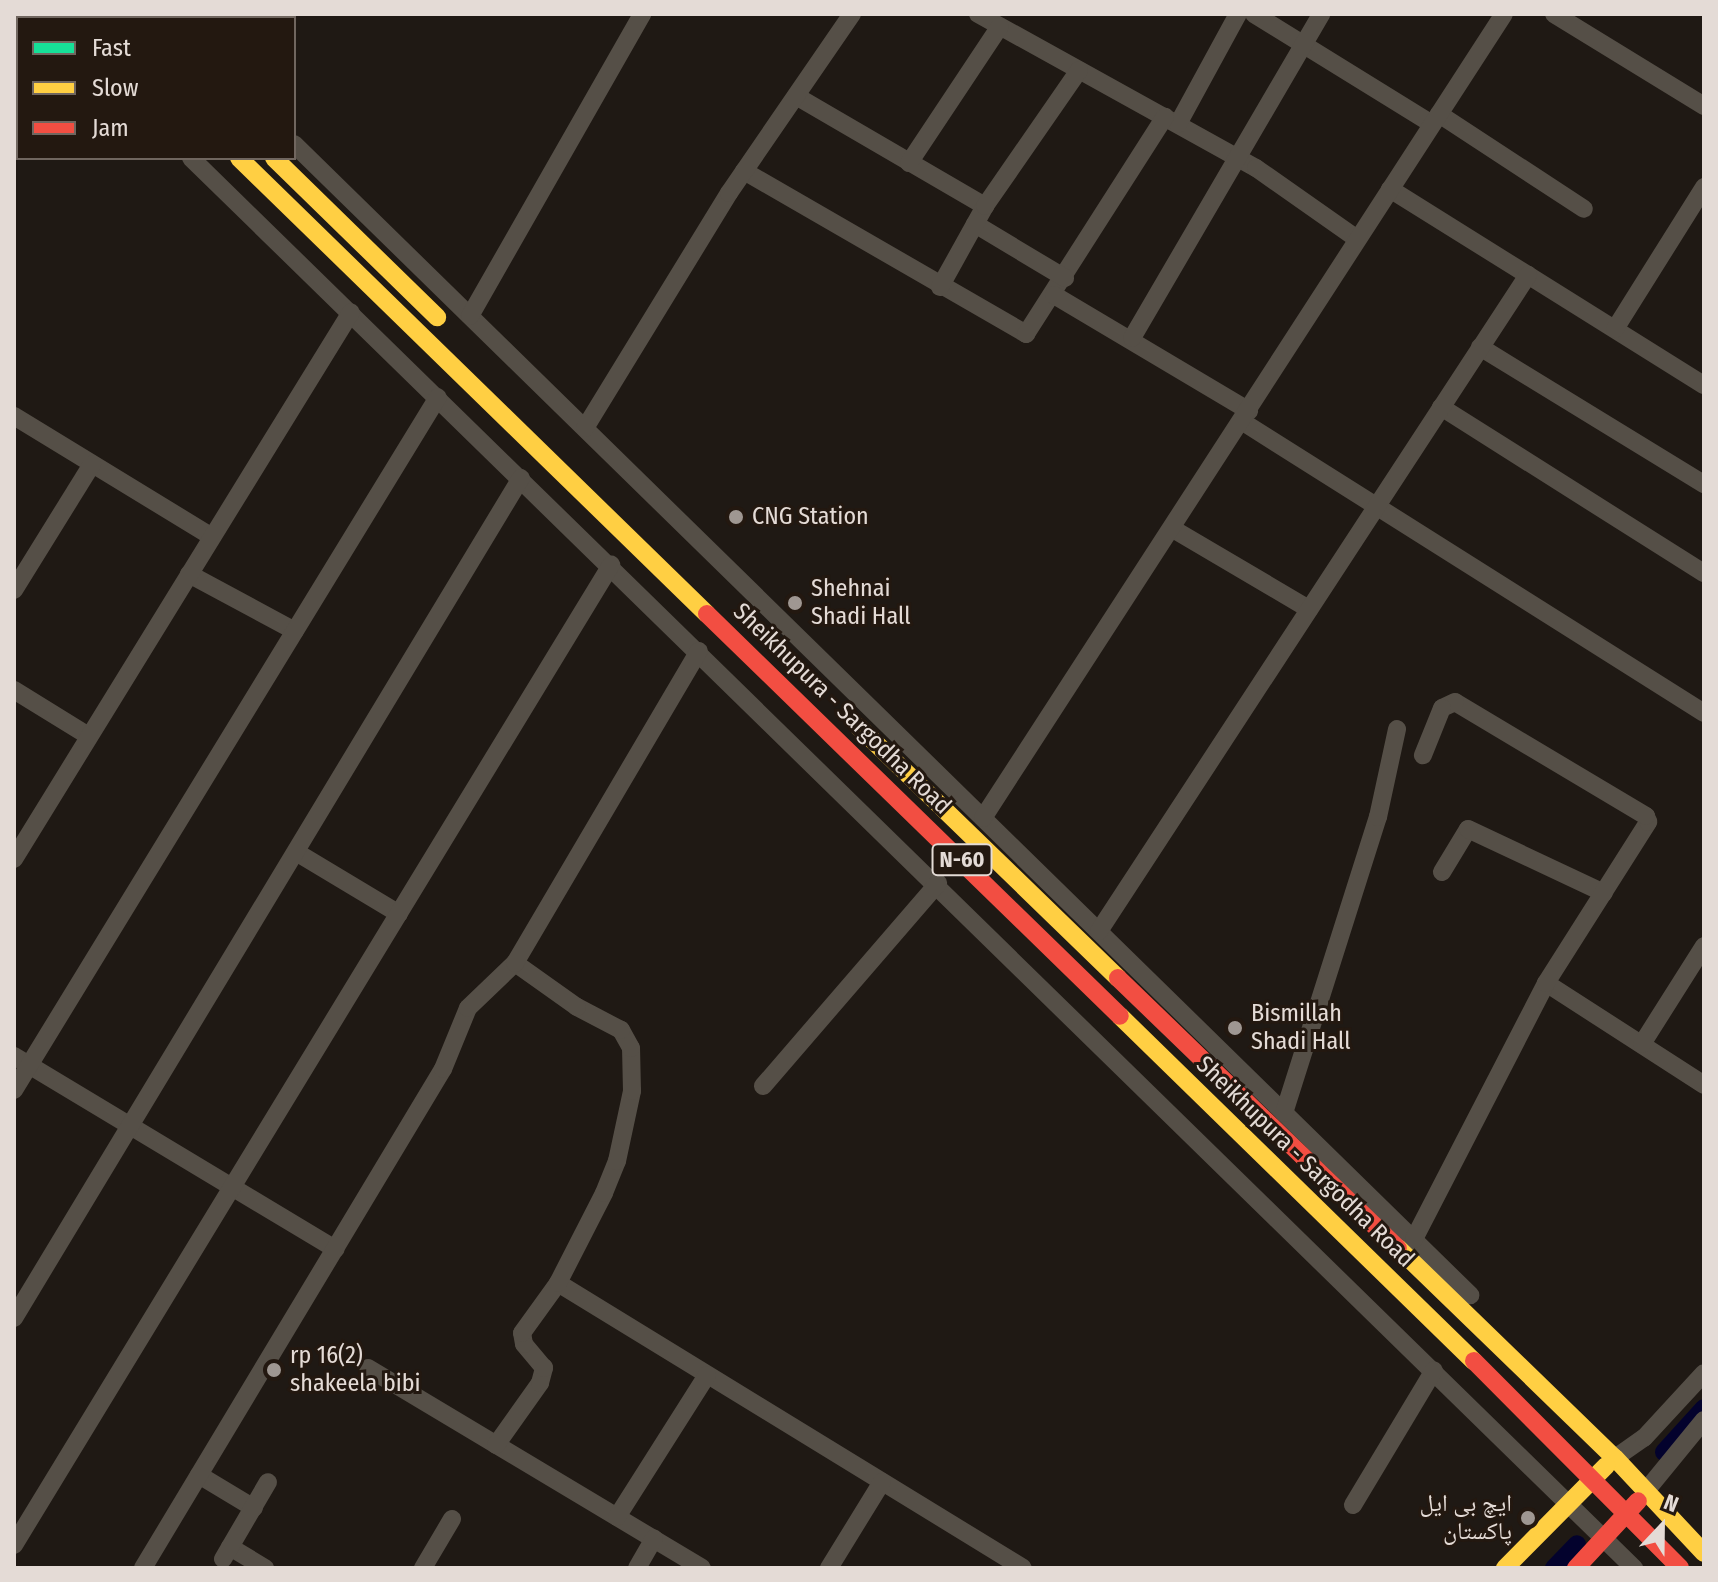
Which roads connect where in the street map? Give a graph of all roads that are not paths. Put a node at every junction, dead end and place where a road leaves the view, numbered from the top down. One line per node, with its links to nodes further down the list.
1 (642, 14): 35 (street)
2 (852, 14): 12 (street)
3 (978, 14): 9 (street)
4 (1238, 14): 15 (street)
5 (1254, 14): 10 (street)
6 (1321, 14): 10 (street)
7 (1504, 14): 14 (street)
8 (1554, 14): 13 (street)
9 (1000, 26): 11 (street); 21 (street)
10 (1305, 44): 14 (street); 17 (street)
11 (1079, 70): 15 (street); 25 (street)
12 (796, 96): 21 (street); 22 (street)
13 (1704, 106)
14 (1436, 119): 24 (street); 26 (street)
15 (1171, 121): 17 (street); 31 (street)
16 (296, 146): 35 (street)
17 (1240, 159): 29 (street); 38 (street)
18 (193, 160): 34 (street)
19 (241, 160): 97 (main road, Sheikhupura - Sargodha Road / N-60)
20 (276, 160): 37 (main road)
21 (909, 163): 25 (street)
22 (744, 171): 32 (street); 45 (street)
23 (1704, 187): 27 (street)
24 (1390, 189): 29 (street); 30 (street)
25 (985, 206): 28 (street)
26 (1584, 209)
27 (1698, 211): 36 (street)
28 (975, 224): 31 (street); 32 (street)
29 (1357, 239): 44 (street)
30 (1528, 275): 36 (street); 39 (street)
31 (1065, 278): 33 (street)
32 (940, 287): 33 (street)
33 (1054, 295): 38 (street)
34 (351, 312): 41 (street); 51 (street)
35 (470, 316): 45 (street)
36 (1615, 329): 40 (street)
37 (455, 335)
38 (1132, 338): 44 (street)
39 (1480, 347): 42 (street); 48 (street)
40 (1704, 385)
41 (438, 397): 47 (street); 57 (street)
42 (1441, 407): 49 (street); 53 (street)
43 (14, 416): 46 (street)
44 (1246, 416): 49 (street); 50 (street)
45 (585, 428): 65 (street)
46 (92, 464): 51 (street); 55 (street)
47 (521, 478): 52 (street); 67 (street)
48 (1704, 484)
49 (1375, 508): 56 (street); 61 (street)
50 (1173, 529): 56 (street); 65 (street)
51 (212, 537): 54 (street)
52 (611, 565): 58 (street); 72 (street)
53 (1704, 573)
54 (189, 574): 57 (street); 63 (street)
55 (14, 590)
56 (1309, 609): 73 (street)
57 (295, 631): 78 (street)
58 (699, 651): 70 (street); 75 (street)
59 (14, 690): 63 (street)
60 (843, 711): 95 (main road, Sheikhupura - Sargodha Road / N-60)
61 (1704, 713)
62 (1397, 729): 82 (street)
63 (87, 735): 66 (street)
64 (1423, 755): 71 (street)
65 (983, 818): 73 (street)
66 (22, 826): 68 (street)
67 (296, 852): 72 (street); 83 (street)
68 (14, 859)
69 (1442, 872): 71 (street)
70 (938, 883): 80 (street); 90 (street)
71 (1604, 893): 76 (street)
72 (399, 914): 84 (street)
73 (1099, 931): 82 (street)
74 (1704, 946): 77 (street)
75 (515, 963): 86 (street); 87 (street)
76 (1546, 983): 77 (street); 85 (street)
77 (1642, 1044): 79 (street)
78 (22, 1060): 81 (street); 83 (street)
79 (1704, 1085)
80 (763, 1086)
81 (14, 1090)
82 (1284, 1113): 85 (street)
83 (132, 1126): 84 (street); 88 (street)
84 (234, 1187): 86 (street); 110 (street)
85 (1414, 1239): 95 (street)
86 (335, 1249): 96 (street)
87 (558, 1283): 92 (street); 94 (street)
88 (14, 1318)
89 (368, 1368): 94 (street)
90 (1434, 1370): 101 (street); 102 (street)
91 (1704, 1373): 95 (street)
92 (707, 1375): 99 (street); 105 (street)
93 (1704, 1420): 100 (street)
94 (496, 1445): 105 (street)
95 (1620, 1454): 97 (main road); 100 (main road, Sheikhupura - Sargodha Road / N-60)
96 (199, 1475): 103 (street); 112 (street)
97 (1594, 1477): 101 (main road); 104 (main road, Sheikhupura - Sargodha Road / N-60)
98 (268, 1482): 103 (street)
99 (882, 1482): 117 (street); 118 (street)
100 (1649, 1486): 104 (main road); 107 (street); 111 (main road, Sheikhupura - Sargodha Road / N-60)
101 (1567, 1501): 109 (street); 119 (main road)
102 (1353, 1505)
103 (254, 1508): 113 (street)
104 (1628, 1513): 109 (main road); 122 (main road, Sheikhupura - Sargodha Road / N-60)
105 (617, 1517): 108 (street)
106 (452, 1519): 114 (street)
107 (1704, 1529)
108 (654, 1539): 115 (street); 116 (street)
109 (1605, 1540): 120 (main road); 121 (street)
110 (14, 1545)
111 (1704, 1553)
112 (143, 1568)
113 (265, 1568)
114 (423, 1568)
115 (637, 1568)
116 (702, 1568)
117 (829, 1568)
118 (1023, 1568)
119 (1505, 1568)
120 (1576, 1568)
121 (1634, 1568)
122 (1680, 1568)

